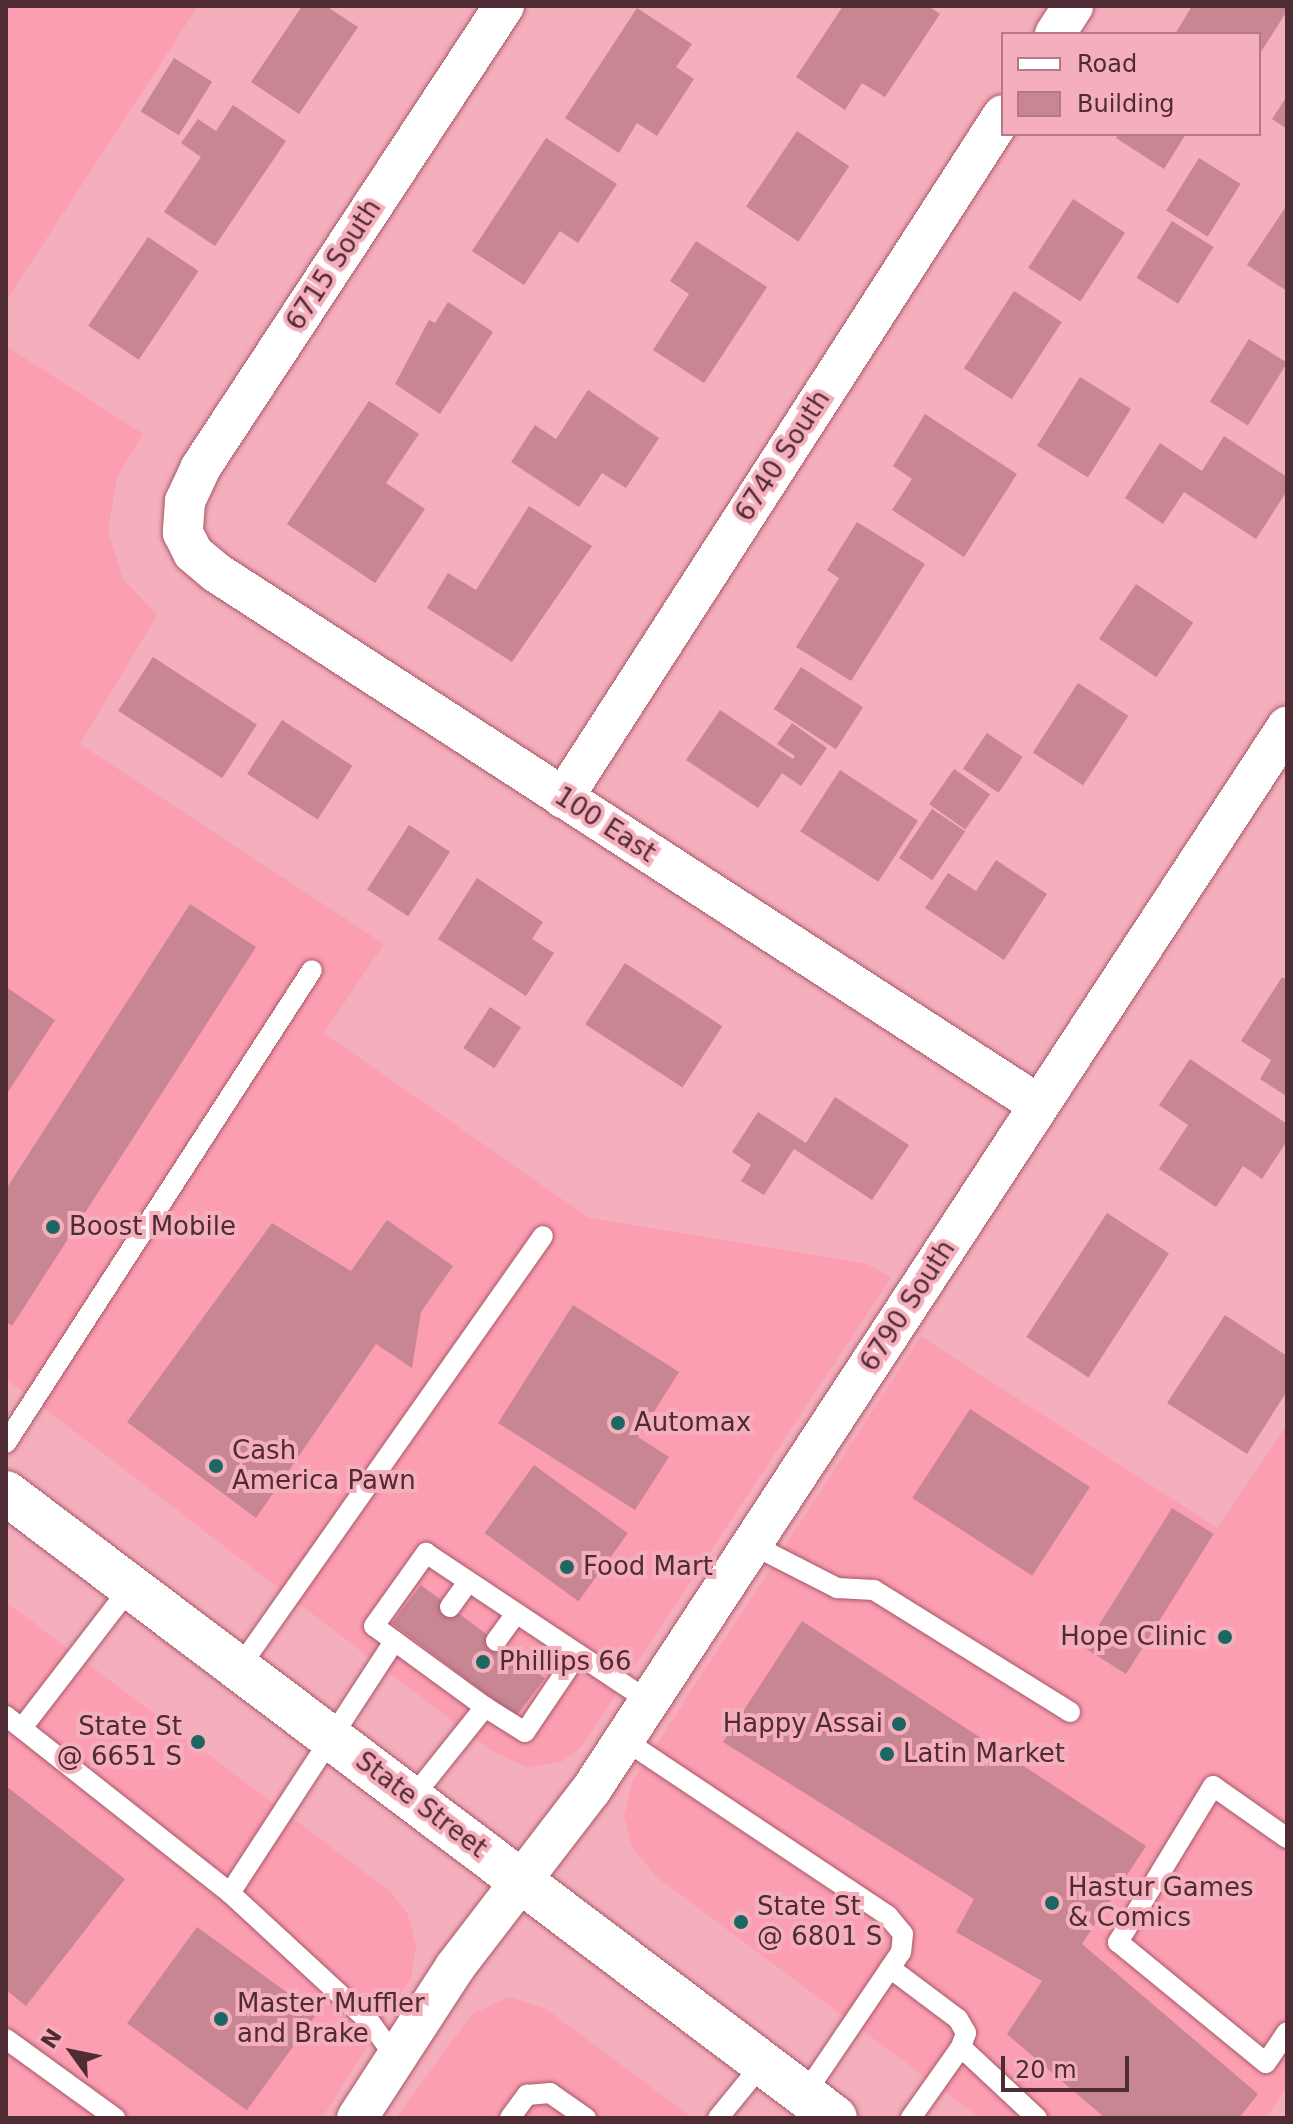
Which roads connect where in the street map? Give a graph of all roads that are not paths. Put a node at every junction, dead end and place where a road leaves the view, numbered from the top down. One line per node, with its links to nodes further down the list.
1 (504, 6): 5 (street, 6715 South)
2 (1073, 6): 3 (street)
3 (1056, 32)
4 (1001, 118): 7 (street, 6740 South)
5 (183, 533): 7 (street, 100 East)
6 (1287, 727): 9 (street, 6790 South)
7 (563, 798): 9 (street, 100 East)
8 (312, 970): 11 (lane)
9 (1039, 1105): 13 (street, 6790 South)
10 (543, 1236): 21 (lane)
11 (6, 1443)
12 (6, 1493): 15 (main road, State Street)
13 (751, 1544): 22 (street, 6790 South); 24 (lane)
14 (468, 1582): 16 (lane); 17 (lane); 18 (lane)
15 (130, 1588): 21 (main road, State Street); 25 (lane)
16 (450, 1607)
17 (515, 1615): 19 (lane); 20 (lane)
18 (394, 1641): 23 (lane); 26 (lane)
19 (496, 1641)
20 (577, 1655): 22 (lane); 23 (lane)
21 (239, 1668): 26 (main road, State Street)
22 (649, 1701): 27 (street, 6790 South)
23 (485, 1707): 28 (lane)
24 (1070, 1712)
25 (14, 1722): 31 (lane)
26 (329, 1736): 28 (main road, State Street); 31 (lane)
27 (623, 1739): 30 (street, 6790 South); 32 (lane)
28 (412, 1798): 30 (main road, State Street)
29 (1287, 1838): 33 (lane)
30 (521, 1881): 36 (street, 6790 South); 37 (main road, State Street)
31 (230, 1893): 36 (lane)
32 (890, 1968): 35 (lane); 38 (lane)
33 (1287, 2032)
34 (6, 2039): 39 (lane)
35 (961, 2047): 44 (lane); 45 (lane)
36 (396, 2058): 40 (street, 6790 South)
37 (763, 2063): 38 (main road, State Street); 43 (lane)
38 (820, 2106)
39 (115, 2118)
40 (357, 2118)
41 (510, 2118): 42 (lane)
42 (586, 2118)
43 (718, 2118)
44 (911, 2118)
45 (1037, 2118)

